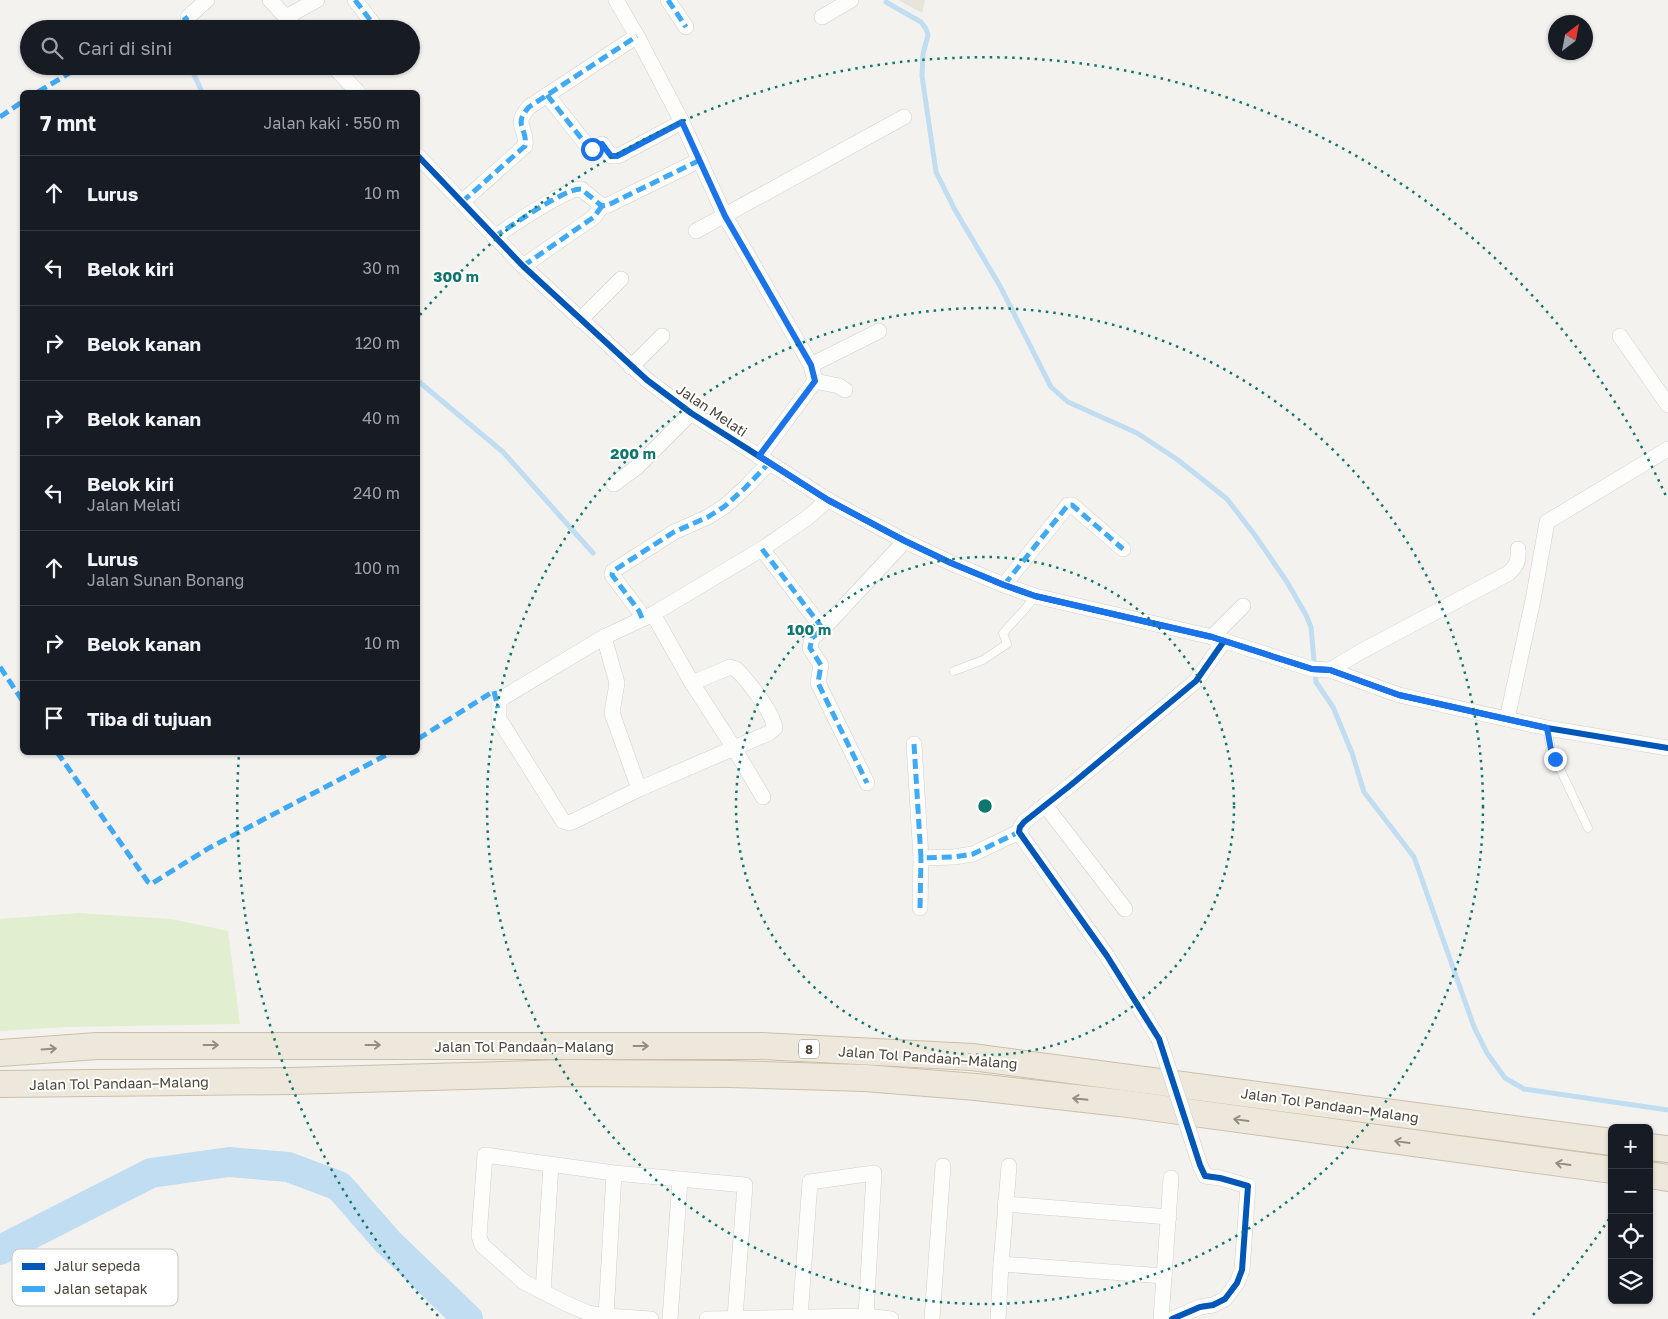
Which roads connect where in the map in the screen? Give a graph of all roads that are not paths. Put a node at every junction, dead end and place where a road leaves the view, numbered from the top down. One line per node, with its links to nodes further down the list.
1 (207, 0): 8 (street)
2 (270, 0): 9 (street)
3 (317, 0): 9 (street)
4 (354, 0): 12 (street)
5 (616, 0): 14 (street)
6 (668, 0): 13 (street)
7 (851, 0): 10 (street)
8 (188, 16)
9 (286, 17): 11 (street)
10 (822, 17)
11 (289, 20)
12 (369, 20)
13 (686, 27)
14 (637, 36): 17 (street); 19 (street)
15 (342, 75): 16 (street)
16 (356, 90)
17 (548, 95): 19 (street); 22 (street)
18 (904, 117): 24 (street)
19 (682, 122): 21 (street)
20 (420, 158): 22 (street, Jalan Melati)
21 (700, 160): 23 (street); 24 (street)
22 (462, 202): 26 (street, Jalan Melati)
23 (602, 206): 26 (street); 27 (street)
24 (725, 216): 25 (street); 33 (street)
25 (696, 231)
26 (494, 237): 27 (street, Jalan Melati)
27 (523, 266): 29 (street, Jalan Melati)
28 (621, 279): 29 (street)
29 (580, 320): 34 (street, Jalan Melati)
30 (879, 331): 33 (street)
31 (662, 336): 34 (street)
32 (1620, 336): 37 (street)
33 (811, 365): 35 (street)
34 (631, 367): 38 (street, Jalan Melati)
35 (815, 381): 36 (street); 40 (street)
36 (846, 390)
37 (1668, 405)
38 (691, 413): 40 (street, Jalan Melati); 41 (street)
39 (1668, 449): 57 (street)
40 (764, 460): 42 (street, Jalan Melati); 50 (street)
41 (614, 484)
42 (828, 500): 43 (street, Jalan Melati); 44 (street)
43 (905, 541): 47 (street, Jalan Melati); 51 (street)
44 (762, 549): 50 (street); 51 (street)
45 (1123, 549): 47 (street)
46 (1518, 550): 54 (street)
47 (1004, 585): 48 (street, Jalan Melati)
48 (1031, 602): 53 (street, Jalan Melati); 55 (lane)
49 (1243, 606): 53 (street)
50 (644, 615): 52 (street); 56 (street)
51 (824, 629): 62 (street)
52 (604, 637): 63 (street); 63 (street)
53 (1218, 639): 54 (street, Jalan Melati); 65 (street)
54 (1321, 670): 57 (street, Jalan Melati)
55 (954, 671)
56 (692, 683): 60 (street); 60 (street)
57 (1507, 719): 58 (street, Jalan Melati)
58 (1547, 728): 61 (street, Jalan Melati); 66 (lane)
59 (914, 744): 68 (street)
60 (734, 748): 63 (street); 64 (street)
61 (1668, 748)
62 (867, 783)
63 (639, 789)
64 (763, 797)
65 (1045, 805): 67 (street); 70 (street)
66 (1588, 828)
67 (1019, 832): 68 (street); 101 (street, bridge)
68 (921, 858): 69 (street)
69 (920, 908)
70 (1124, 909)
71 (0, 1053): 73 (highway, Jalan Tol Pandaan–Malang / 8, one-way to 73)
72 (0, 1084): 79 (highway, Jalan Tol Pandaan–Malang / 8, one-way to 72)
73 (1608, 1141)
74 (1653, 1148): 75 (highway)
75 (1668, 1150)
76 (551, 1165): 80 (street); 89 (street); 89 (street)
77 (943, 1166): 98 (street)
78 (1009, 1166): 85 (street)
79 (1608, 1169)
80 (614, 1173): 84 (street); 90 (street)
81 (1653, 1176): 83 (highway)
82 (1172, 1178): 86 (street)
83 (1668, 1178)
84 (680, 1180): 93 (street); 95 (street)
85 (1006, 1204): 86 (street); 87 (street)
86 (1168, 1218): 88 (street)
87 (1001, 1264): 88 (street); 99 (street)
88 (1164, 1276): 100 (street)
89 (543, 1292): 90 (street)
90 (606, 1316): 94 (street)
91 (866, 1316): 92 (street); 92 (street); 97 (street)
92 (800, 1317): 93 (street)
93 (735, 1318): 96 (street)
94 (651, 1319)
95 (670, 1319)
96 (707, 1319)
97 (890, 1319)
98 (932, 1319)
99 (998, 1319)
100 (1162, 1319)
101 (1172, 1319)

